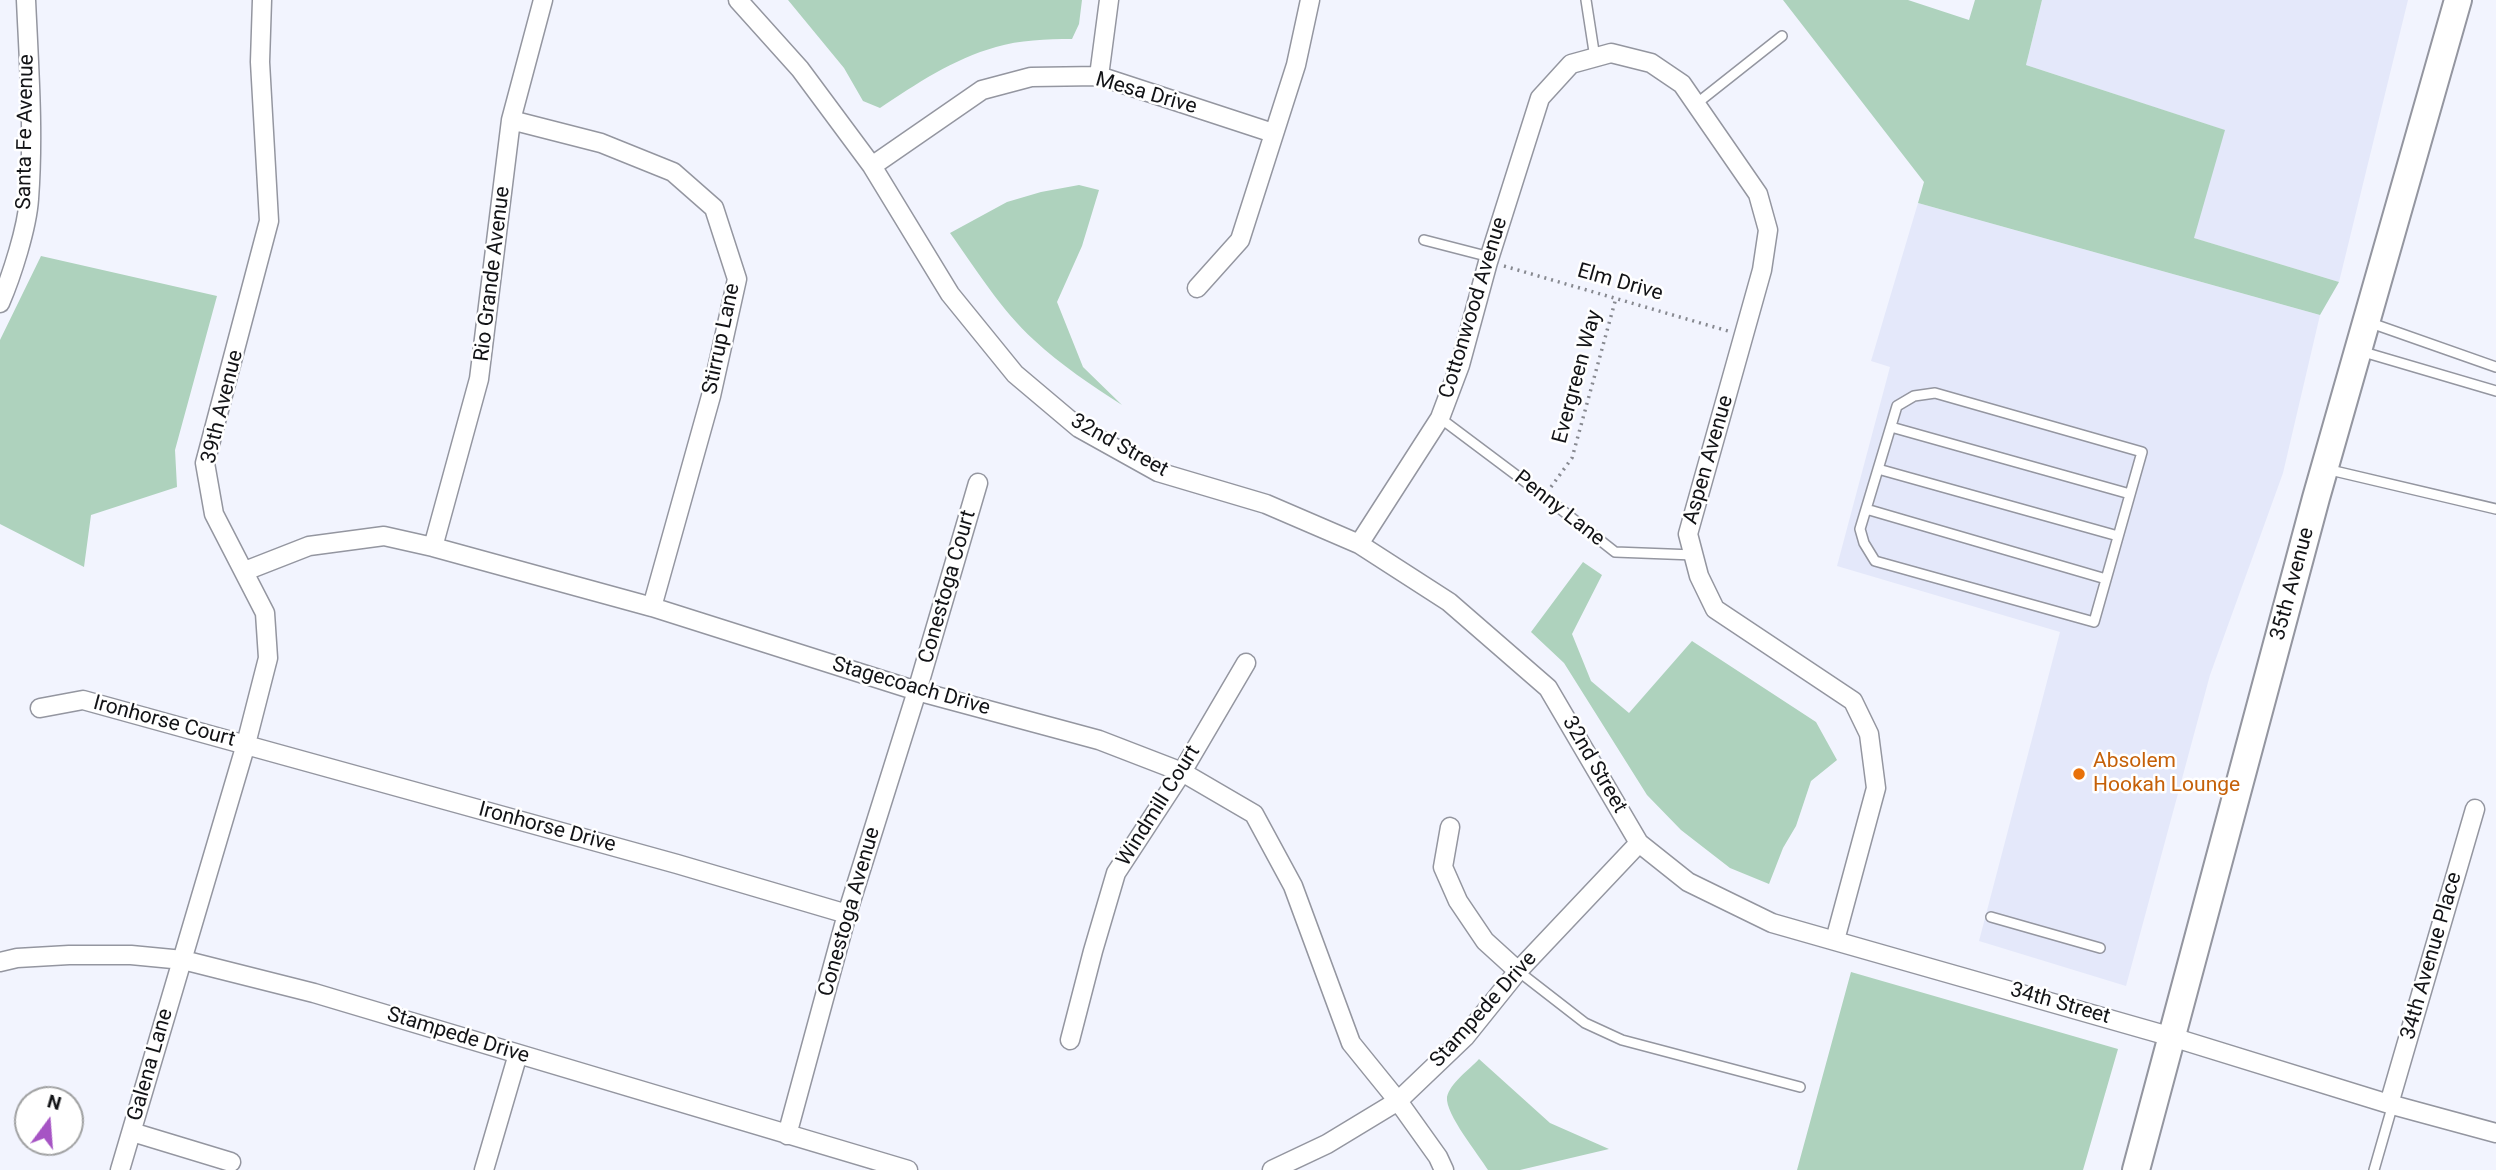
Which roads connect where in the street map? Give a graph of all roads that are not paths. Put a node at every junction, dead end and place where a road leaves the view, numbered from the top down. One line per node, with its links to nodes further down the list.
1 (26, 0): 20 (street, Santa Fe Avenue)
2 (262, 0): 37 (street, 39th Avenue)
3 (543, 0): 14 (street, Rio Grande Avenue)
4 (738, 0): 16 (street, 32nd Street)
5 (1109, 0): 12 (street)
6 (1310, 0): 15 (street)
7 (1586, 0): 10 (lane)
8 (2458, 0): 21 (main road, 35th Avenue)
9 (1782, 36): 13 (lane)
10 (1595, 58): 11 (street, Aspen Avenue); 13 (street, Aspen Avenue)
11 (1571, 64): 18 (street, Cottonwood Avenue)
12 (1099, 76): 15 (street, Mesa Drive); 16 (street, Mesa Drive)
13 (1696, 104): 36 (street, Aspen Avenue)
14 (511, 120): 35 (street, Rio Grande Avenue); 39 (street, Stirrup Lane)
15 (1273, 134): 19 (street)
16 (872, 166): 34 (street, 32nd Street)
17 (1424, 240): 18 (lane)
18 (1489, 259): 25 (street, Cottonwood Avenue)
19 (1197, 288)
20 (0, 303)
21 (2366, 322): 22 (main road, 35th Avenue); 23 (lane)
22 (2358, 350): 24 (lane); 28 (main road, 35th Avenue)
23 (2496, 367)
24 (2496, 391)
25 (1440, 418): 34 (street, Cottonwood Avenue); 36 (lane, Penny Lane)
26 (1891, 427): 27 (lane); 30 (lane); 30 (lane)
27 (1878, 469): 31 (lane); 33 (lane)
28 (2324, 469): 32 (lane); 55 (main road, 35th Avenue)
29 (978, 483): 41 (street, Conestoga Court)
30 (2130, 494): 33 (lane)
31 (1866, 509): 38 (lane); 38 (lane)
32 (2496, 509)
33 (2118, 536): 38 (lane)
34 (1359, 544): 47 (street, 32nd Street)
35 (433, 547): 37 (street, Stagecoach Drive); 39 (street, Stagecoach Drive)
36 (1694, 555): 50 (street, Aspen Avenue)
37 (245, 571): 43 (street, 39th Avenue)
38 (2106, 579)
39 (653, 607): 41 (street, Stagecoach Drive)
40 (1247, 663): 44 (street, Windmill Court)
41 (917, 691): 44 (street, Stagecoach Drive); 48 (street, Conestoga Avenue)
42 (40, 708): 43 (street, Ironhorse Court)
43 (246, 744): 48 (street, Ironhorse Drive); 52 (street, 39th Avenue)
44 (1182, 772): 56 (street, Windmill Court); 59 (street, Stagecoach Drive)
45 (2475, 809): 60 (street, 34th Avenue Place)
46 (1450, 827): 54 (street)
47 (1639, 843): 50 (street, 34th Street); 54 (street, Stampede Drive)
48 (847, 914): 63 (street, Conestoga Avenue)
49 (1991, 917): 51 (lane)
50 (1835, 940): 55 (street, 34th Street)
51 (2100, 948)
52 (183, 960): 53 (street, Stampede Drive); 57 (street, Stampede Drive); 61 (street, Galena Lane)
53 (0, 962)
54 (1518, 971): 58 (lane); 59 (street, Stampede Drive)
55 (2172, 1037): 60 (street, 34th Street); 70 (main road, 35th Avenue)
56 (1070, 1040)
57 (518, 1054): 63 (street, Stampede Drive); 66 (street)
58 (1800, 1087)
59 (1398, 1101): 68 (street, Stampede Drive); 69 (street, Stagecoach Drive)
60 (2391, 1104): 62 (street, 34th Street); 71 (lane)
61 (132, 1132): 64 (street); 65 (street, Galena Lane)
62 (2496, 1133)
63 (787, 1135): 67 (street, Stampede Drive)
64 (231, 1161)
65 (120, 1170)
66 (484, 1170)
67 (908, 1170)
68 (1272, 1170)
69 (1444, 1170)
70 (2136, 1170)
71 (2375, 1170)

